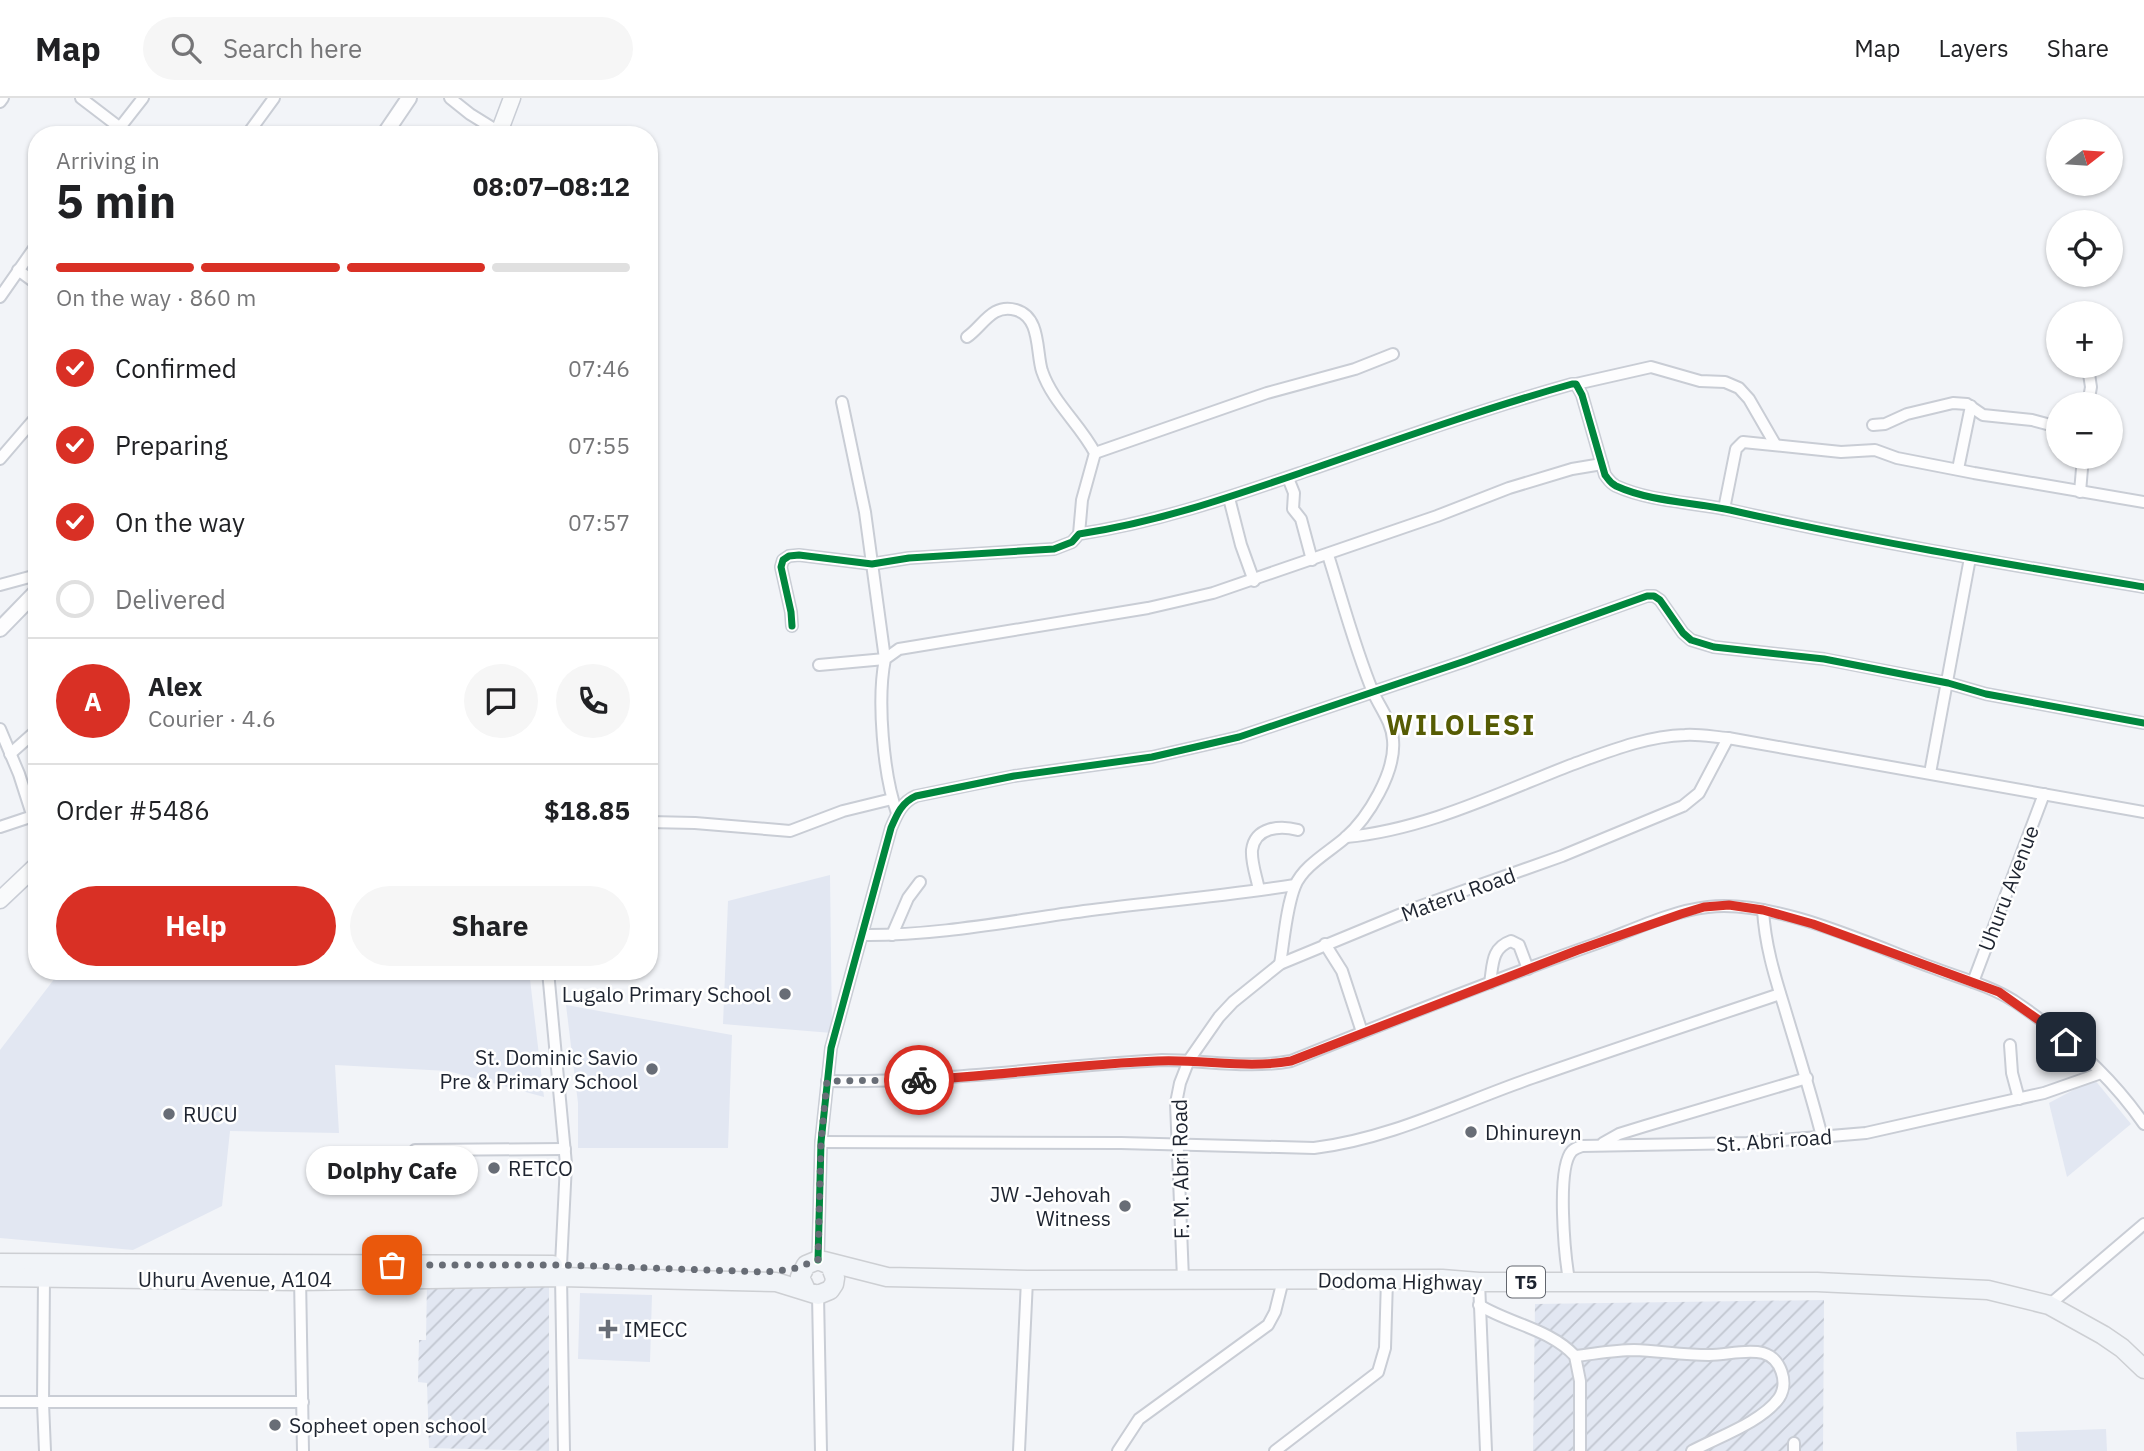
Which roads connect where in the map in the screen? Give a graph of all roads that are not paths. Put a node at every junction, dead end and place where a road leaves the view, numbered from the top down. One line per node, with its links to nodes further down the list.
1 (81, 98): 7 (street)
2 (143, 98): 8 (street)
3 (274, 98): 9 (street)
4 (409, 98): 10 (street)
5 (450, 98): 11 (street)
6 (512, 98): 12 (main road)
7 (111, 126)
8 (120, 126)
9 (254, 126)
10 (390, 126)
11 (488, 126)
12 (501, 126)
13 (28, 256): 14 (street)
14 (18, 270): 15 (street); 16 (street)
15 (28, 277)
16 (0, 297)
17 (967, 337): 26 (street)
18 (1392, 354): 26 (street)
19 (1576, 384): 25 (street); 28 (street); 31 (street)
20 (842, 402): 40 (street)
21 (1970, 406): 22 (street); 23 (street); 29 (street)
22 (2046, 424)
23 (1873, 425)
24 (28, 426): 27 (street)
25 (1775, 444): 29 (street); 35 (street)
26 (1095, 453): 36 (street)
27 (0, 459)
28 (1602, 464): 35 (street); 37 (street)
29 (1958, 469): 32 (street)
30 (2082, 469): 32 (street)
31 (1288, 478): 33 (street); 39 (street)
32 (2080, 492): 34 (street)
33 (1229, 498): 36 (street); 42 (street)
34 (2144, 502)
35 (1724, 509): 38 (street)
36 (1079, 534): 40 (street)
37 (1328, 555): 39 (street); 51 (street)
38 (1970, 558): 44 (street); 50 (street)
39 (1312, 560): 42 (street)
40 (872, 564): 46 (street); 48 (street)
41 (28, 577): 43 (street)
42 (1254, 581): 48 (street)
43 (0, 585)
44 (2144, 587)
45 (28, 600): 47 (street)
46 (792, 626)
47 (0, 629)
48 (886, 659): 49 (street); 59 (street)
49 (819, 665)
50 (1948, 684): 51 (street); 52 (street); 57 (street)
51 (1373, 692): 62 (street); 67 (street)
52 (2144, 723)
53 (0, 729): 56 (street)
54 (1728, 738): 57 (street); 67 (street); 76 (street, Materu Road)
55 (28, 741): 56 (street)
56 (10, 754): 60 (street)
57 (1930, 773): 58 (street)
58 (2043, 794): 61 (street); 80 (street, Uhuru Avenue)
59 (892, 799): 62 (street); 64 (street)
60 (28, 803)
61 (2144, 812)
62 (897, 813): 74 (street)
63 (28, 818): 65 (street)
64 (658, 822)
65 (0, 827)
66 (1298, 830): 71 (street)
67 (1346, 837): 70 (street)
68 (28, 874): 72 (main road)
69 (920, 882): 75 (street)
70 (1296, 885): 71 (street); 77 (street)
71 (1259, 890): 75 (street)
72 (0, 900)
73 (1763, 910): 78 (street); 80 (street); 82 (street)
74 (862, 935): 75 (street); 88 (street)
75 (892, 935)
76 (1325, 944): 77 (street, Materu Road); 83 (street)
77 (1280, 964): 85 (street, Materu Road)
78 (1528, 969): 81 (street); 81 (street)
79 (549, 980): 95 (street)
80 (1973, 982): 86 (street)
81 (1490, 983): 83 (street)
82 (1780, 994): 87 (street); 93 (street)
83 (1362, 1032): 85 (street)
84 (2010, 1045): 89 (street)
85 (1189, 1060): 88 (street); 93 (street, F. M. Abri Road)
86 (2101, 1073): 89 (street, St. Abri road); 90 (street)
87 (1807, 1078): 91 (street); 94 (street)
88 (827, 1081): 92 (street)
89 (2018, 1099): 91 (street, St. Abri road)
90 (2144, 1125)
91 (1822, 1138): 94 (street, St. Abri road)
92 (821, 1142): 93 (street); 98 (street)
93 (1177, 1145): 105 (street, F. M. Abri Road)
94 (1601, 1145): 109 (street, St. Abri road)
95 (565, 1149): 96 (street); 100 (street)
96 (415, 1150)
97 (2144, 1224): 113 (street)
98 (816, 1262): 100 (highway, Uhuru Avenue, A104 / T5); 104 (highway, T5); 111 (highway); 111 (highway)
99 (0, 1264): 101 (highway, Uhuru Avenue, A104 / T5)
100 (561, 1271): 101 (highway, Uhuru Avenue, A104 / T5); 111 (highway, Uhuru Avenue, A104 / T5); 121 (street)
101 (300, 1272): 103 (highway, Uhuru Avenue, A104 / T5); 118 (street)
102 (0, 1277): 103 (highway, Uhuru Avenue, A104 / T5)
103 (44, 1277): 117 (street)
104 (887, 1277): 107 (highway, Dodoma Highway / T5); 111 (highway, T5)
105 (1183, 1279): 107 (highway, Dodoma Highway / T5); 108 (highway, Dodoma Highway / T5)
106 (1387, 1279): 108 (highway, Dodoma Highway / T5); 110 (highway, Dodoma Highway / T5); 125 (street)
107 (1027, 1280): 123 (street)
108 (1283, 1280): 124 (street)
109 (1569, 1280): 110 (highway, Dodoma Highway / T5); 113 (highway, Dodoma Highway / T5)
110 (1479, 1282): 112 (street)
111 (816, 1293): 122 (street)
112 (1479, 1305): 114 (street); 126 (street)
113 (2049, 1305): 115 (highway, Dodoma Highway / T5)
114 (1575, 1356): 127 (street); 128 (street)
115 (2144, 1368)
116 (0, 1402): 117 (street)
117 (43, 1402): 118 (street); 119 (street)
118 (303, 1402): 120 (street)
119 (45, 1451)
120 (303, 1451)
121 (564, 1451)
122 (821, 1451)
123 (1019, 1451)
124 (1118, 1451)
125 (1275, 1451)
126 (1486, 1451)
127 (1580, 1451)
128 (1692, 1451)

